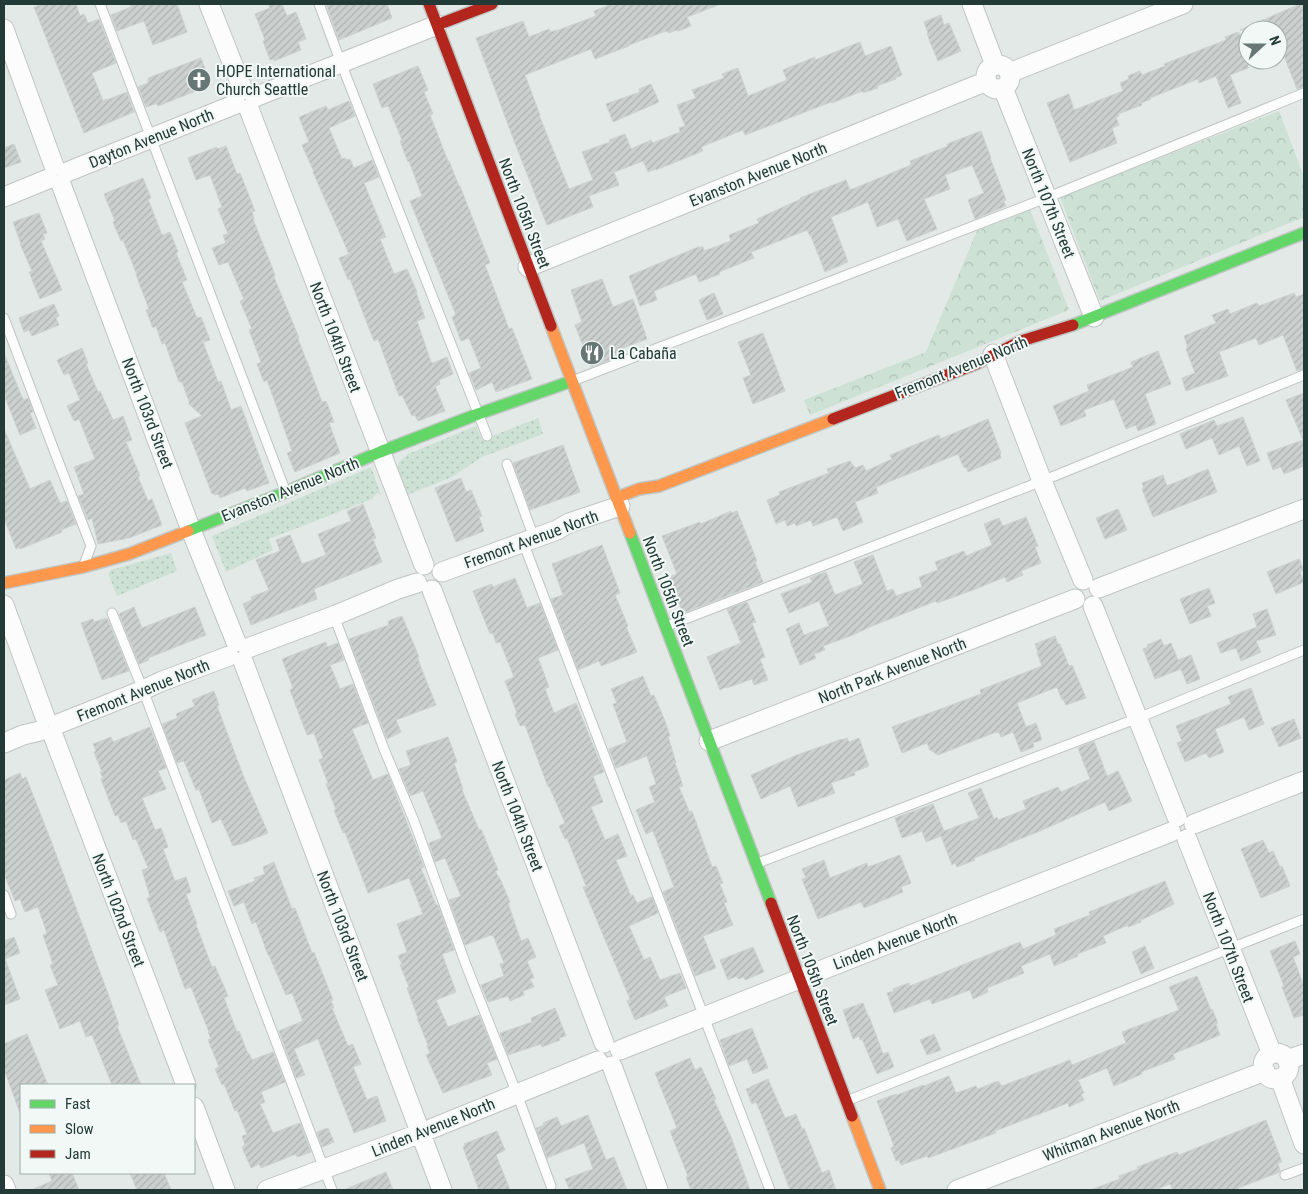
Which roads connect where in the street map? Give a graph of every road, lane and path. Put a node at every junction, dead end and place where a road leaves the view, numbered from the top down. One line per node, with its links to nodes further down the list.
1 (100, 4): 14 (lane)
2 (209, 4): 13 (street, North 104th Street)
3 (320, 4): 10 (lane)
4 (429, 4): 8 (street, North 105th Street)
5 (492, 4): 8 (street, Dayton Avenue North)
6 (972, 4): 11 (street, North 107th Street)
7 (1183, 4): 11 (street, Evanston Avenue North)
8 (437, 25): 10 (street, Dayton Avenue North); 19 (street, North 105th Street)
9 (4, 29): 15 (street, North 103rd Street)
10 (341, 63): 13 (street, Dayton Avenue North); 25 (lane)
11 (999, 76): 17 (street, North 107th Street); 19 (street, Evanston Avenue North)
12 (1304, 93): 17 (lane)
13 (246, 100): 14 (street, Dayton Avenue North); 27 (street, North 104th Street)
14 (151, 139): 15 (street, Dayton Avenue North); 30 (lane)
15 (58, 175): 16 (street, Dayton Avenue North); 33 (street, North 103rd Street)
16 (4, 196)
17 (1046, 198): 20 (street, North 107th Street); 24 (lane)
18 (1304, 233): 20 (street, Fremont Avenue North)
19 (528, 267): 24 (street, North 105th Street)
20 (1094, 317): 22 (street, Fremont Avenue North)
21 (4, 318): 36 (lane)
22 (993, 354): 29 (street); 31 (street, Fremont Avenue North)
23 (1304, 375): 29 (lane)
24 (572, 381): 25 (street, Evanston Avenue North); 31 (street, North 105th Street)
25 (478, 414): 26 (lane); 27 (street, Evanston Avenue North)
26 (487, 436)
27 (380, 452): 30 (street, Evanston Avenue North); 35 (street, North 104th Street)
28 (507, 464): 34 (lane)
29 (1042, 481): 39 (street); 46 (lane)
30 (286, 492): 33 (street, Evanston Avenue North)
31 (618, 502): 34 (street, Fremont Avenue North); 46 (street, North 105th Street)
32 (1304, 509): 39 (street)
33 (191, 530): 36 (street, Evanston Avenue North); 48 (street, North 103rd Street)
34 (528, 540): 37 (street, Fremont Avenue North); 62 (lane)
35 (424, 565): 37 (street); 40 (street)
36 (83, 567): 38 (street, Evanston Avenue North)
37 (442, 572): 40 (street)
38 (4, 583)
39 (1091, 584): 41 (street); 43 (street)
40 (425, 586): 45 (street, Fremont Avenue North); 63 (street, North 104th Street)
41 (1075, 599): 43 (street); 52 (street, North Park Avenue North)
42 (4, 605): 51 (street, North 102nd Street)
43 (1093, 606): 50 (street, North 107th Street)
44 (112, 614): 49 (lane)
45 (334, 616): 48 (street, Fremont Avenue North); 66 (lane)
46 (665, 627): 52 (street, North 105th Street)
47 (1304, 650): 50 (lane)
48 (239, 652): 49 (street, Fremont Avenue North); 69 (street, North 103rd Street)
49 (143, 690): 51 (street, Fremont Avenue North); 72 (lane)
50 (1138, 718): 55 (street, North 107th Street); 56 (lane)
51 (49, 727): 53 (street, Fremont Avenue North); 65 (street, North 102nd Street)
52 (709, 741): 56 (street, North 105th Street)
53 (4, 743)
54 (1304, 781): 55 (street, Linden Avenue North)
55 (1182, 828): 60 (street, North 107th Street); 61 (street, Linden Avenue North)
56 (756, 864): 61 (street, North 105th Street)
57 (4, 895): 58 (lane)
58 (11, 914)
59 (1304, 919): 60 (lane)
60 (1230, 948): 64 (street, North 107th Street); 67 (lane)
61 (799, 978): 62 (street, Linden Avenue North); 67 (street, North 105th Street)
62 (704, 1018): 63 (street, Linden Avenue North); 82 (lane)
63 (608, 1055): 66 (street, Linden Avenue North); 81 (street, North 104th Street)
64 (1282, 1063): 70 (street, North 107th Street); 84 (street, Whitman Avenue North)
65 (186, 1084)
66 (516, 1094): 69 (street, Linden Avenue North); 75 (lane)
67 (846, 1101): 83 (street, North 105th Street)
68 (195, 1110): 77 (street)
69 (421, 1133): 72 (street, Linden Avenue North); 80 (street, North 103rd Street)
70 (1304, 1144)
71 (1304, 1168): 73 (lane)
72 (324, 1170): 78 (street, Linden Avenue North); 79 (lane)
73 (1285, 1175)
74 (4, 1185): 76 (street)
75 (551, 1186)
76 (6, 1190)
77 (225, 1190)
78 (268, 1190)
79 (332, 1190)
80 (442, 1190)
81 (658, 1190)
82 (770, 1190)
83 (880, 1190)
84 (957, 1190)

